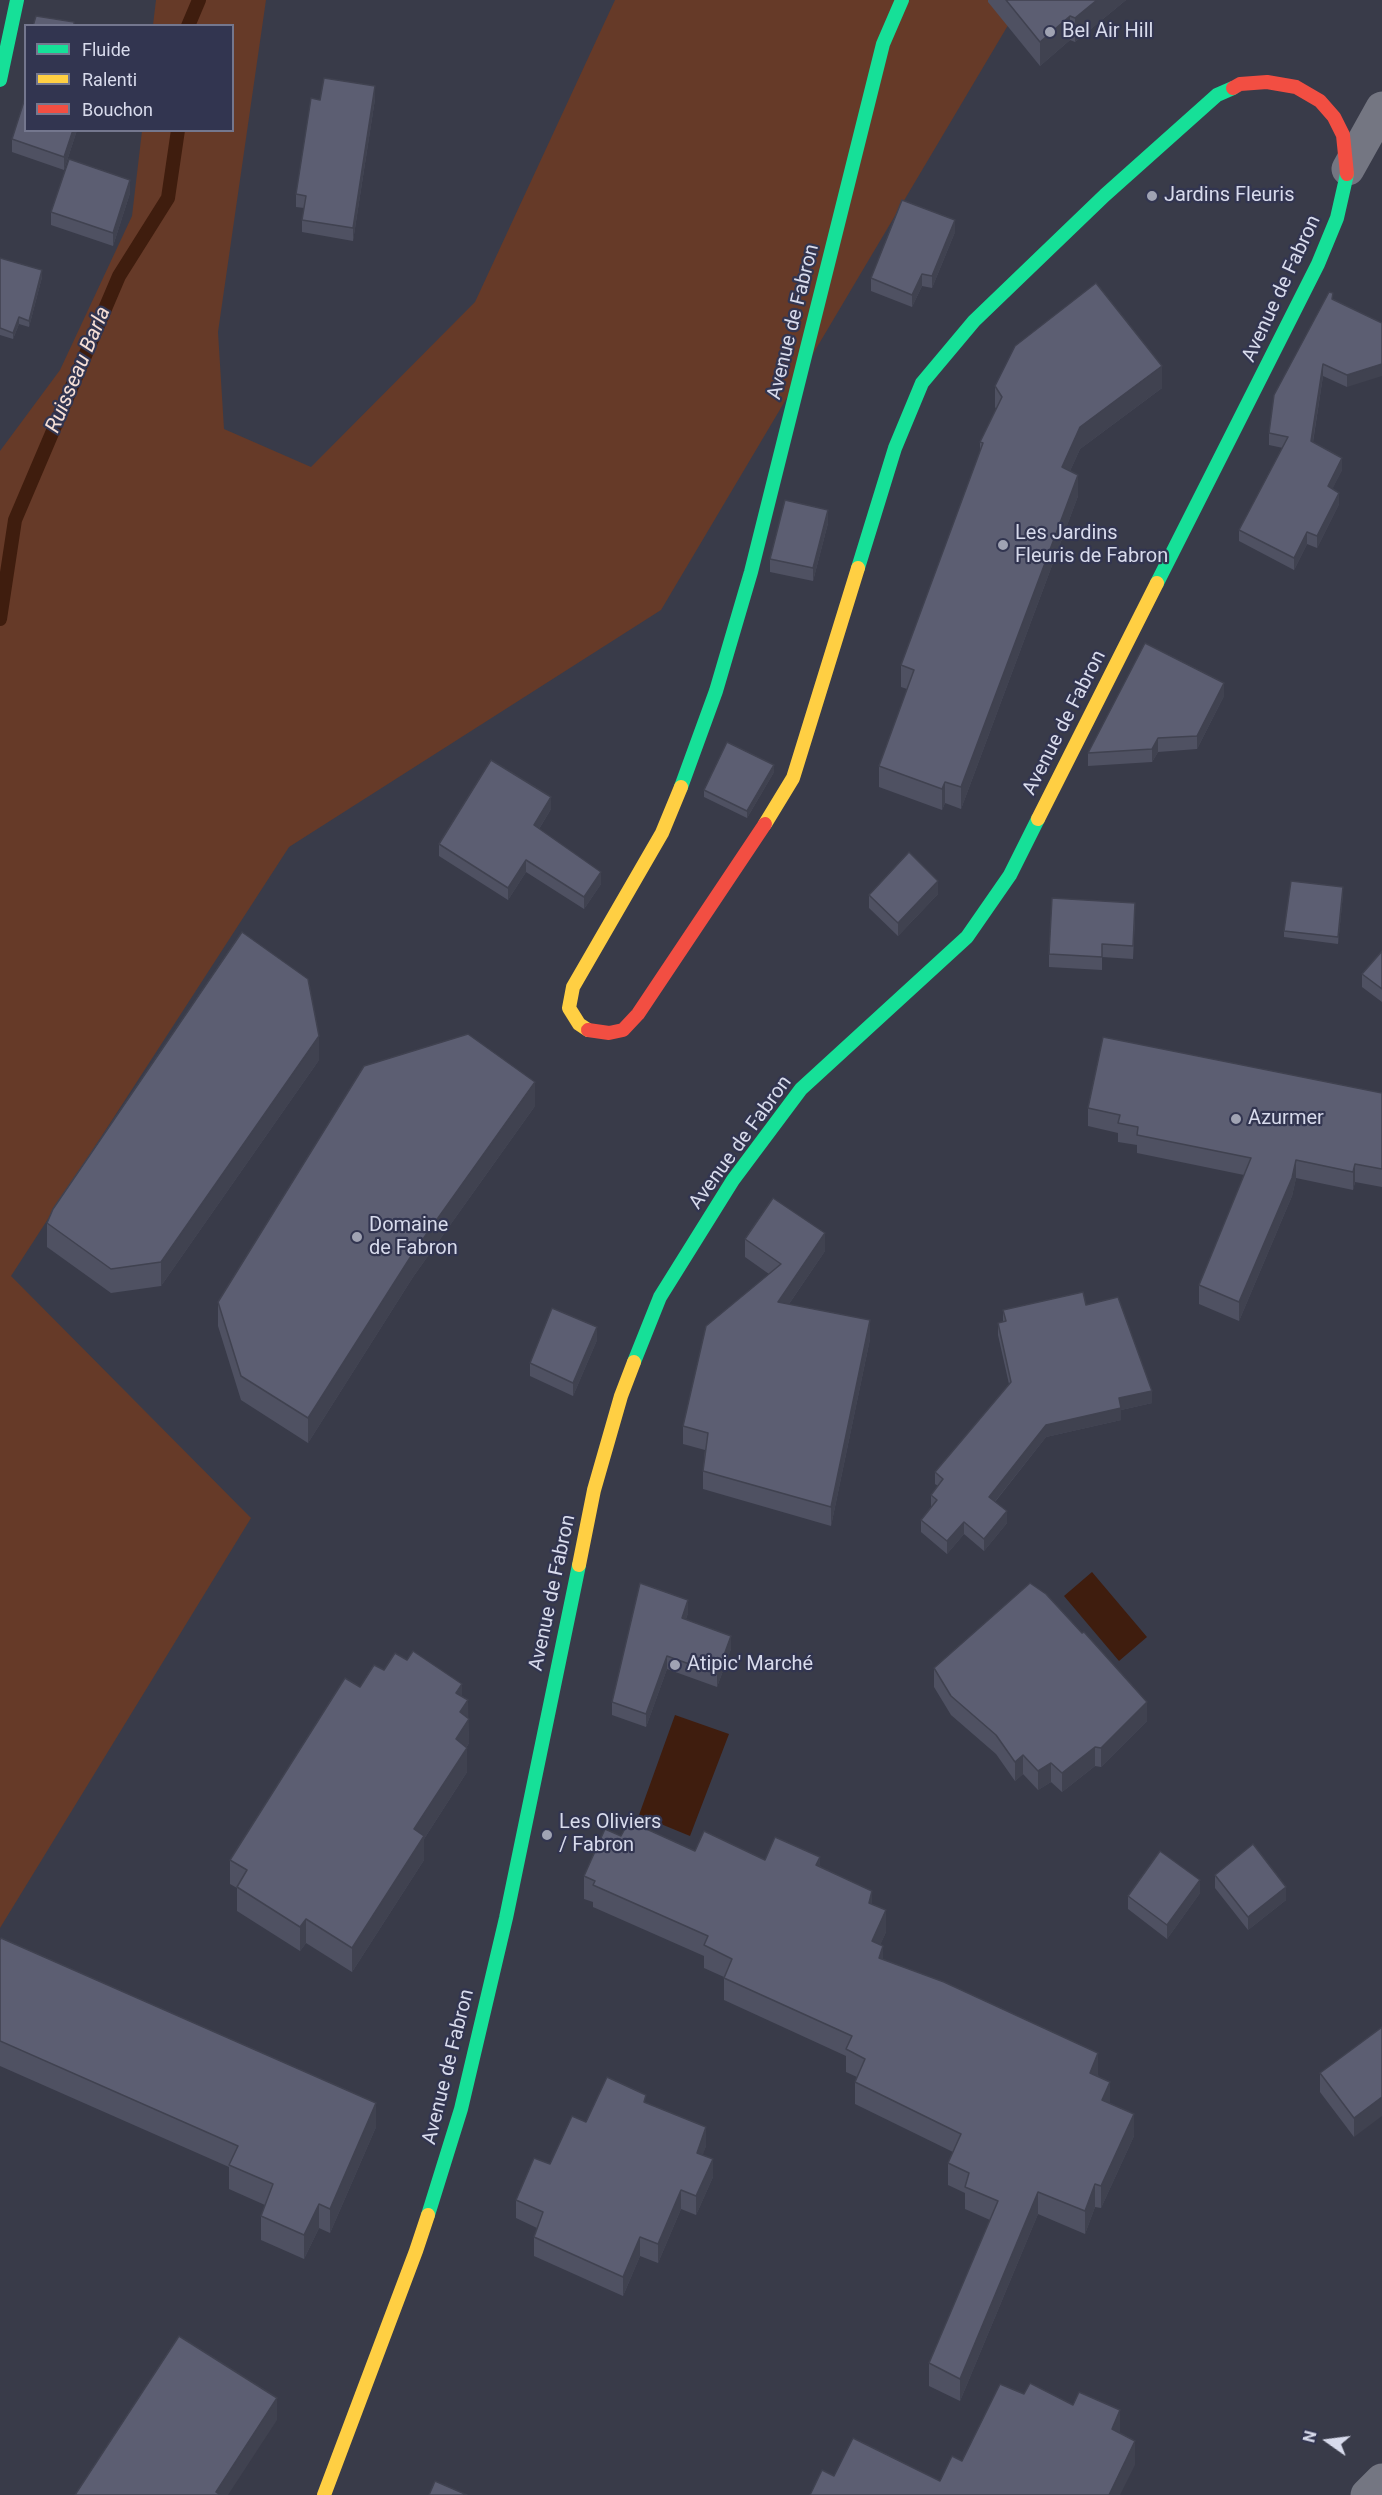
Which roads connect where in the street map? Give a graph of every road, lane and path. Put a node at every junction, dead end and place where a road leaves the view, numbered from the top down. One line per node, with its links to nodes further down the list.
1 (17, 0): 3 (street)
2 (902, 0): 5 (street, Avenue de Fabron)
3 (0, 80)
4 (1382, 108): 5 (street)
5 (1347, 169): 7 (street, Avenue de Fabron)
6 (1382, 2480): 8 (street)
7 (324, 2495)
8 (1367, 2495)

